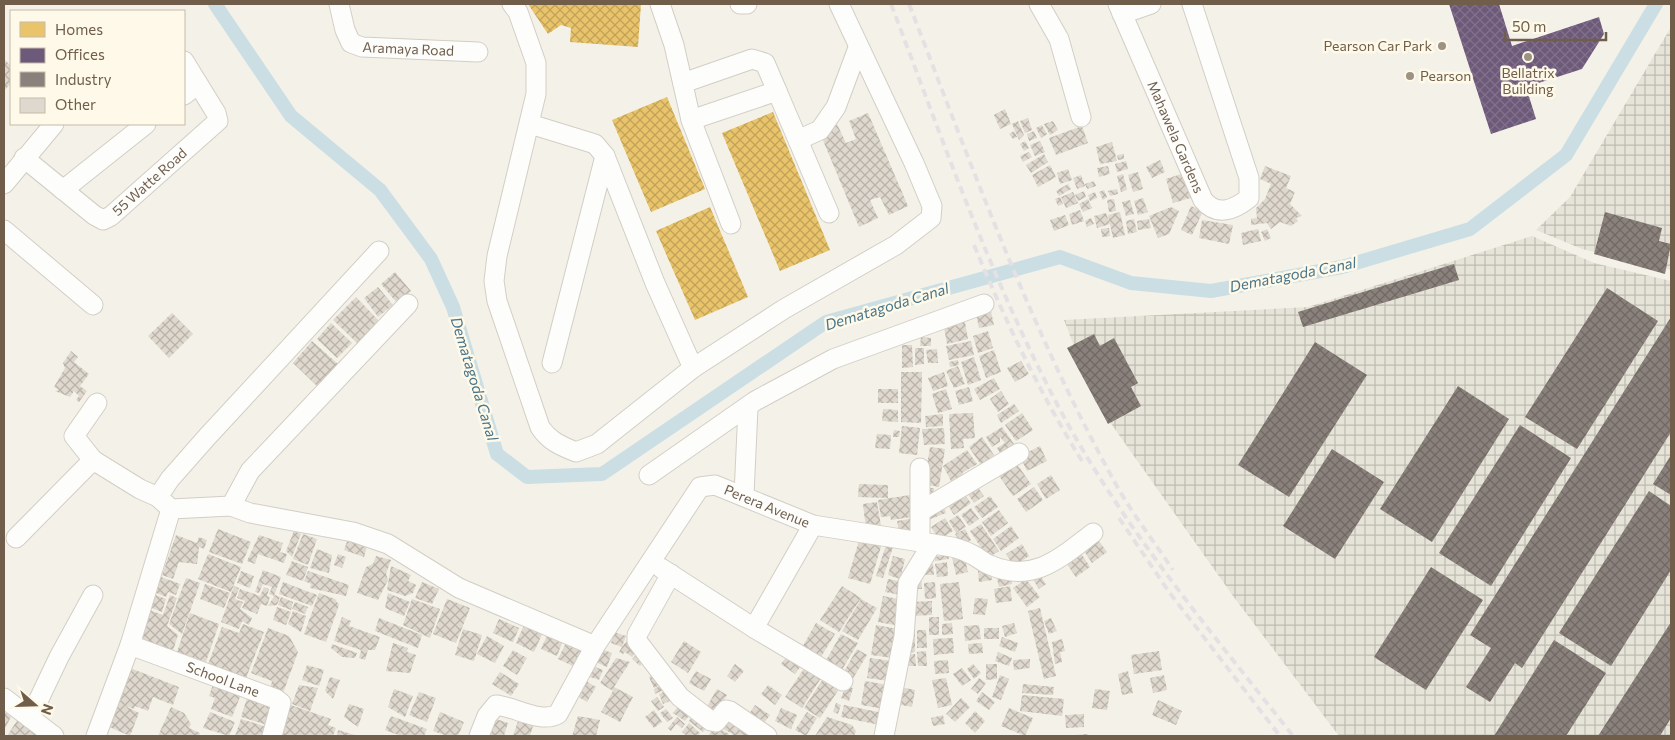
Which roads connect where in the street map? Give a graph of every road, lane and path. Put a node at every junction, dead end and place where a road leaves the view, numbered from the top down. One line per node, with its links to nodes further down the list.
1 (339, 4): 12 (street, Aramaya Road)
2 (512, 4): 19 (street)
3 (660, 4): 14 (street)
4 (740, 4): 5 (street)
5 (747, 4)
6 (839, 4): 11 (street)
7 (1039, 4): 17 (street)
8 (1151, 4): 10 (street)
9 (1192, 4): 10 (street, Mahawela Gardens)
10 (1120, 9)
11 (858, 48): 22 (street); 35 (street)
12 (478, 52)
13 (185, 65): 15 (street, 55 Watte Road)
14 (683, 83): 16 (street); 18 (street)
15 (191, 89): 26 (street, 55 Watte Road)
16 (777, 91): 18 (street); 22 (street)
17 (1081, 117)
18 (691, 120): 28 (street)
19 (530, 124): 23 (street); 35 (street)
20 (53, 125): 24 (street)
21 (145, 125): 26 (street)
22 (798, 140): 27 (street)
23 (606, 156): 34 (street); 35 (street)
24 (24, 158): 25 (street); 26 (street, 55 Watte Road)
25 (4, 184)
26 (63, 190)
27 (829, 212)
28 (731, 224)
29 (4, 230): 33 (street)
30 (379, 251): 43 (street)
31 (408, 304): 44 (street)
32 (984, 304): 37 (street)
33 (93, 305)
34 (552, 363)
35 (693, 368)
36 (97, 403): 39 (street)
37 (748, 408): 41 (street); 42 (street)
38 (1019, 453): 45 (street)
39 (93, 460): 43 (street); 48 (street)
40 (920, 468): 45 (street)
41 (649, 475)
42 (744, 495): 46 (street, Perera Avenue); 50 (street, Perera Avenue)
43 (165, 503): 44 (street); 54 (street)
44 (231, 506): 55 (street)
45 (921, 511): 49 (street)
46 (813, 525): 49 (street, Perera Avenue); 53 (street)
47 (1093, 533): 49 (street, Perera Avenue)
48 (16, 538)
49 (926, 543): 64 (street)
50 (651, 562): 51 (street); 55 (street, Perera Avenue)
51 (671, 574): 53 (street); 63 (street)
52 (93, 595): 58 (street)
53 (754, 628): 56 (street)
54 (130, 645): 60 (street); 61 (street, School Lane)
55 (595, 646): 62 (street, Perera Avenue)
56 (843, 681)
57 (4, 698): 58 (street)
58 (30, 718): 59 (street)
59 (54, 736)
60 (96, 736)
61 (272, 736)
62 (479, 736)
63 (767, 736)
64 (884, 736)

